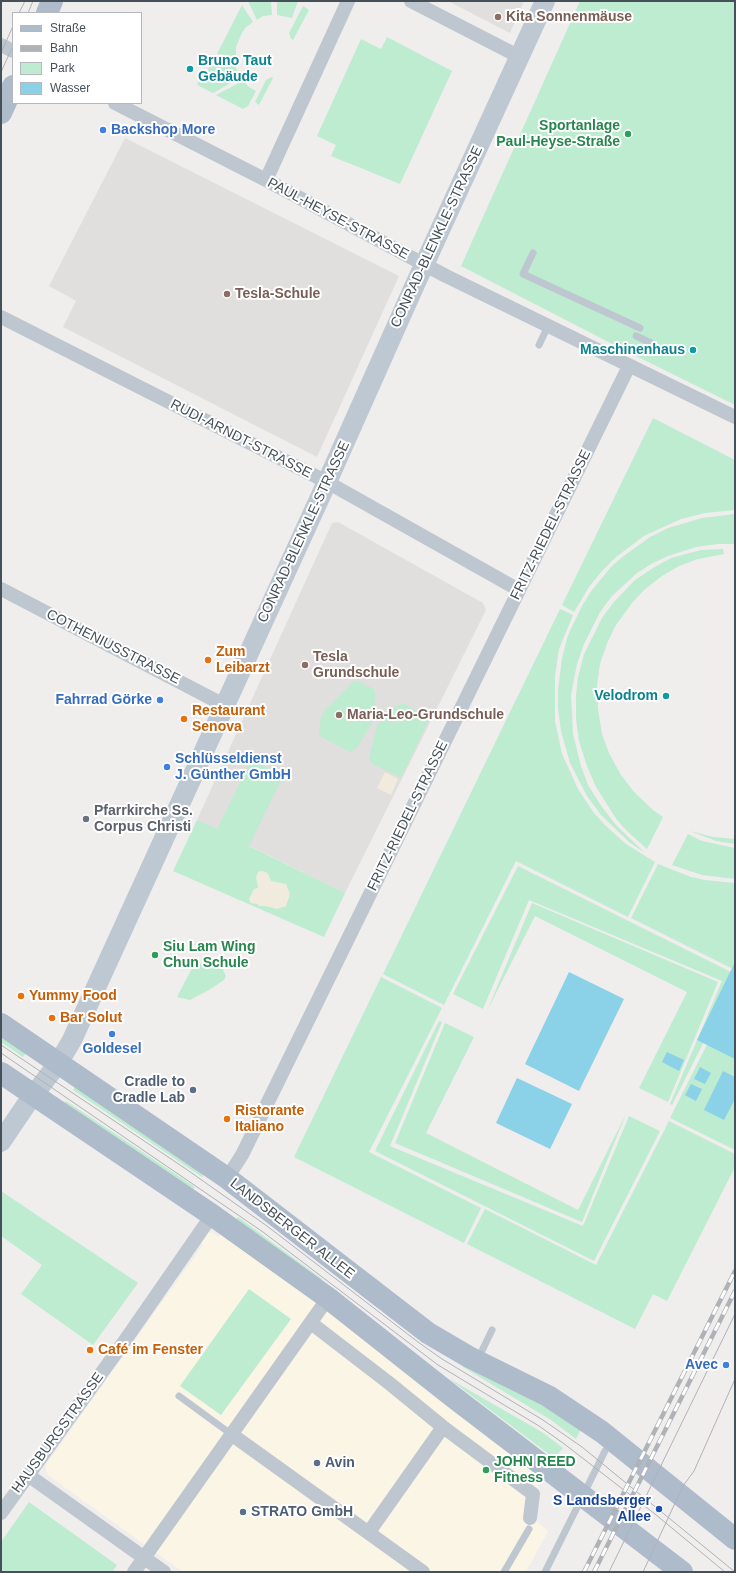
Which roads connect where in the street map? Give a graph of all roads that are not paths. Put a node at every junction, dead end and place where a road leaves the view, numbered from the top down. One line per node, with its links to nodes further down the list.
1 (52, 1): 5 (main road)
2 (348, 1): 12 (street)
3 (411, 1): 8 (street)
4 (545, 1): 8 (street, CONRAD-BLENKLE-STRASSE)
5 (47, 12)
6 (1, 45): 7 (street)
7 (12, 50)
8 (520, 57): 14 (street, CONRAD-BLENKLE-STRASSE)
9 (12, 88): 11 (main road)
10 (117, 104): 12 (street, PAUL-HEYSE-STRASSE)
11 (1, 113)
12 (266, 180): 14 (street, PAUL-HEYSE-STRASSE)
13 (533, 253): 17 (lane)
14 (424, 264): 16 (street, PAUL-HEYSE-STRASSE); 23 (street, CONRAD-BLENKLE-STRASSE)
15 (1, 317): 23 (street, RUDI-ARNDT-STRASSE)
16 (548, 326): 20 (lane); 21 (street, PAUL-HEYSE-STRASSE)
17 (640, 328)
18 (636, 336): 19 (lane)
19 (653, 344)
20 (539, 345)
21 (629, 366): 22 (street, PAUL-HEYSE-STRASSE); 25 (street, FRITZ-RIEDEL-STRASSE)
22 (735, 417)
23 (327, 482): 25 (street, RUDI-ARNDT-STRASSE); 26 (street, CONRAD-BLENKLE-STRASSE)
24 (1, 589): 26 (street, COTHENIUSSTRASSE)
25 (519, 590): 32 (street, FRITZ-RIEDEL-STRASSE)
26 (224, 705): 28 (street, CONRAD-BLENKLE-STRASSE)
27 (1, 1024): 28 (main road, LANDSBERGER ALLEE)
28 (59, 1062): 30 (street, CONRAD-BLENKLE-STRASSE); 32 (main road, LANDSBERGER ALLEE)
29 (1, 1073): 30 (main road)
30 (35, 1095): 31 (street, CONRAD-BLENKLE-STRASSE); 33 (main road)
31 (1, 1142)
32 (227, 1178): 37 (main road, LANDSBERGER ALLEE)
33 (212, 1215): 34 (main road); 42 (street, HAUSBURGSTRASSE)
34 (328, 1298): 35 (street); 48 (main road)
35 (311, 1323): 39 (street); 40 (street)
36 (492, 1330): 37 (lane)
37 (477, 1361): 46 (main road, LANDSBERGER ALLEE)
38 (179, 1396): 40 (lane)
39 (443, 1427): 44 (street); 45 (street)
40 (231, 1434): 45 (street); 47 (street)
41 (605, 1451): 53 (lane)
42 (28, 1475): 43 (street, HAUSBURGSTRASSE); 47 (street)
43 (1, 1513)
44 (530, 1523): 52 (lane)
45 (369, 1532): 51 (street)
46 (735, 1539)
47 (144, 1558): 49 (street); 50 (street)
48 (680, 1570)
49 (134, 1572)
50 (164, 1572)
51 (423, 1572)
52 (504, 1572)
53 (545, 1572)

